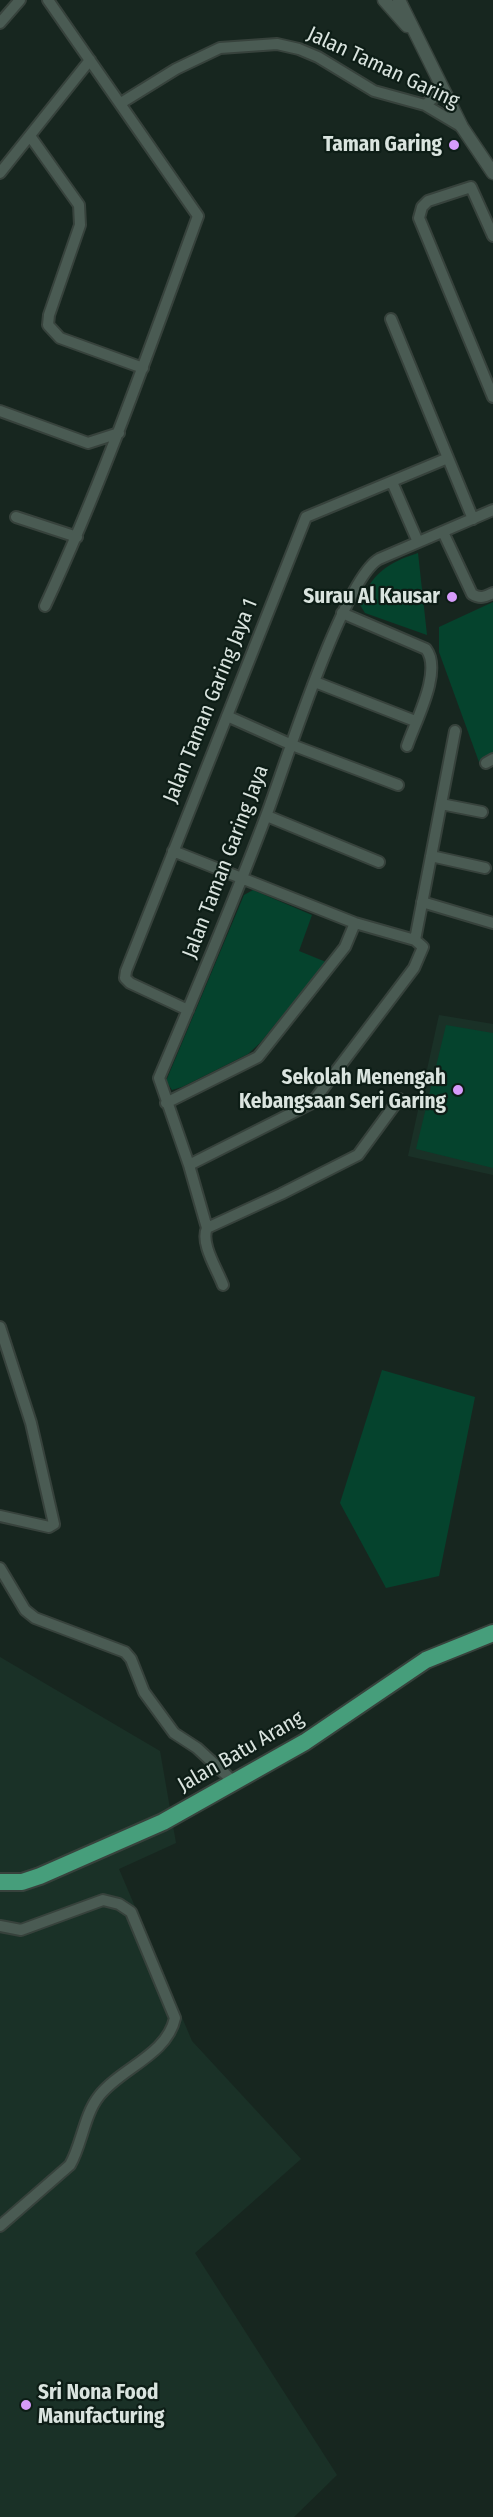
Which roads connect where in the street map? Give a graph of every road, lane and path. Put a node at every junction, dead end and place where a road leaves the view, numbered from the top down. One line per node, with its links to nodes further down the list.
1 (20, 0): 5 (street)
2 (48, 0): 7 (street)
3 (384, 0): 6 (street)
4 (399, 0): 6 (street)
5 (0, 23)
6 (419, 41): 8 (street)
7 (90, 60): 9 (street); 12 (street)
8 (442, 91): 10 (street); 11 (street)
9 (122, 103): 10 (street, Jalan Taman Garing); 17 (street)
10 (425, 105): 11 (street, Jalan Taman Garing)
11 (462, 127): 14 (street)
12 (30, 136): 13 (street); 17 (street)
13 (0, 173)
14 (493, 173)
15 (493, 236): 18 (street)
16 (391, 319): 21 (street)
17 (143, 368): 20 (street)
18 (493, 397)
19 (0, 411): 20 (street)
20 (119, 433): 27 (street)
21 (448, 458): 22 (street, Jalan Taman Garing Jaya 1); 25 (street)
22 (392, 482): 28 (street); 33 (street, Jalan Taman Garing Jaya 1)
23 (493, 510): 25 (street, Jalan Taman Garing Jaya)
24 (16, 517): 27 (street)
25 (473, 519): 26 (street, Jalan Taman Garing Jaya)
26 (443, 532): 28 (street, Jalan Taman Garing Jaya); 29 (street)
27 (77, 537): 30 (street)
28 (418, 542): 31 (street, Jalan Taman Garing Jaya)
29 (493, 593)
30 (45, 606)
31 (342, 613): 32 (street, Jalan Taman Garing Jaya); 34 (street)
32 (315, 682): 34 (street); 36 (street, Jalan Taman Garing Jaya)
33 (227, 716): 36 (street); 42 (street, Jalan Taman Garing Jaya 1)
34 (415, 721): 37 (street)
35 (455, 731): 39 (street)
36 (292, 744): 38 (street); 41 (street, Jalan Taman Garing Jaya)
37 (407, 746)
38 (398, 785)
39 (441, 804): 40 (street); 43 (street)
40 (482, 812)
41 (267, 816): 44 (street); 46 (street, Jalan Taman Garing Jaya)
42 (173, 851): 46 (street); 51 (street, Jalan Taman Garing Jaya 1)
43 (431, 856): 45 (street); 47 (street)
44 (379, 862)
45 (485, 868)
46 (242, 878): 48 (street); 51 (street, Jalan Taman Garing Jaya)
47 (422, 902): 49 (street); 50 (street)
48 (355, 923): 50 (street); 53 (street)
49 (493, 923)
50 (415, 940): 54 (street)
51 (188, 1010): 53 (street, Jalan Taman Garing Jaya)
52 (399, 1099): 55 (street)
53 (166, 1103): 54 (street, Jalan Taman Garing Jaya)
54 (189, 1165): 55 (street, Jalan Taman Garing Jaya)
55 (207, 1228): 56 (street, Jalan Taman Garing Jaya)
56 (223, 1285)
57 (0, 1327): 58 (street)
58 (2, 1340): 59 (street)
59 (0, 1516)
60 (0, 1568): 62 (street)
61 (493, 1633): 62 (main road, Jalan Batu Arang)
62 (234, 1782): 63 (main road, Jalan Batu Arang)
63 (0, 1882)
64 (0, 1926): 65 (street)
65 (0, 2226)

